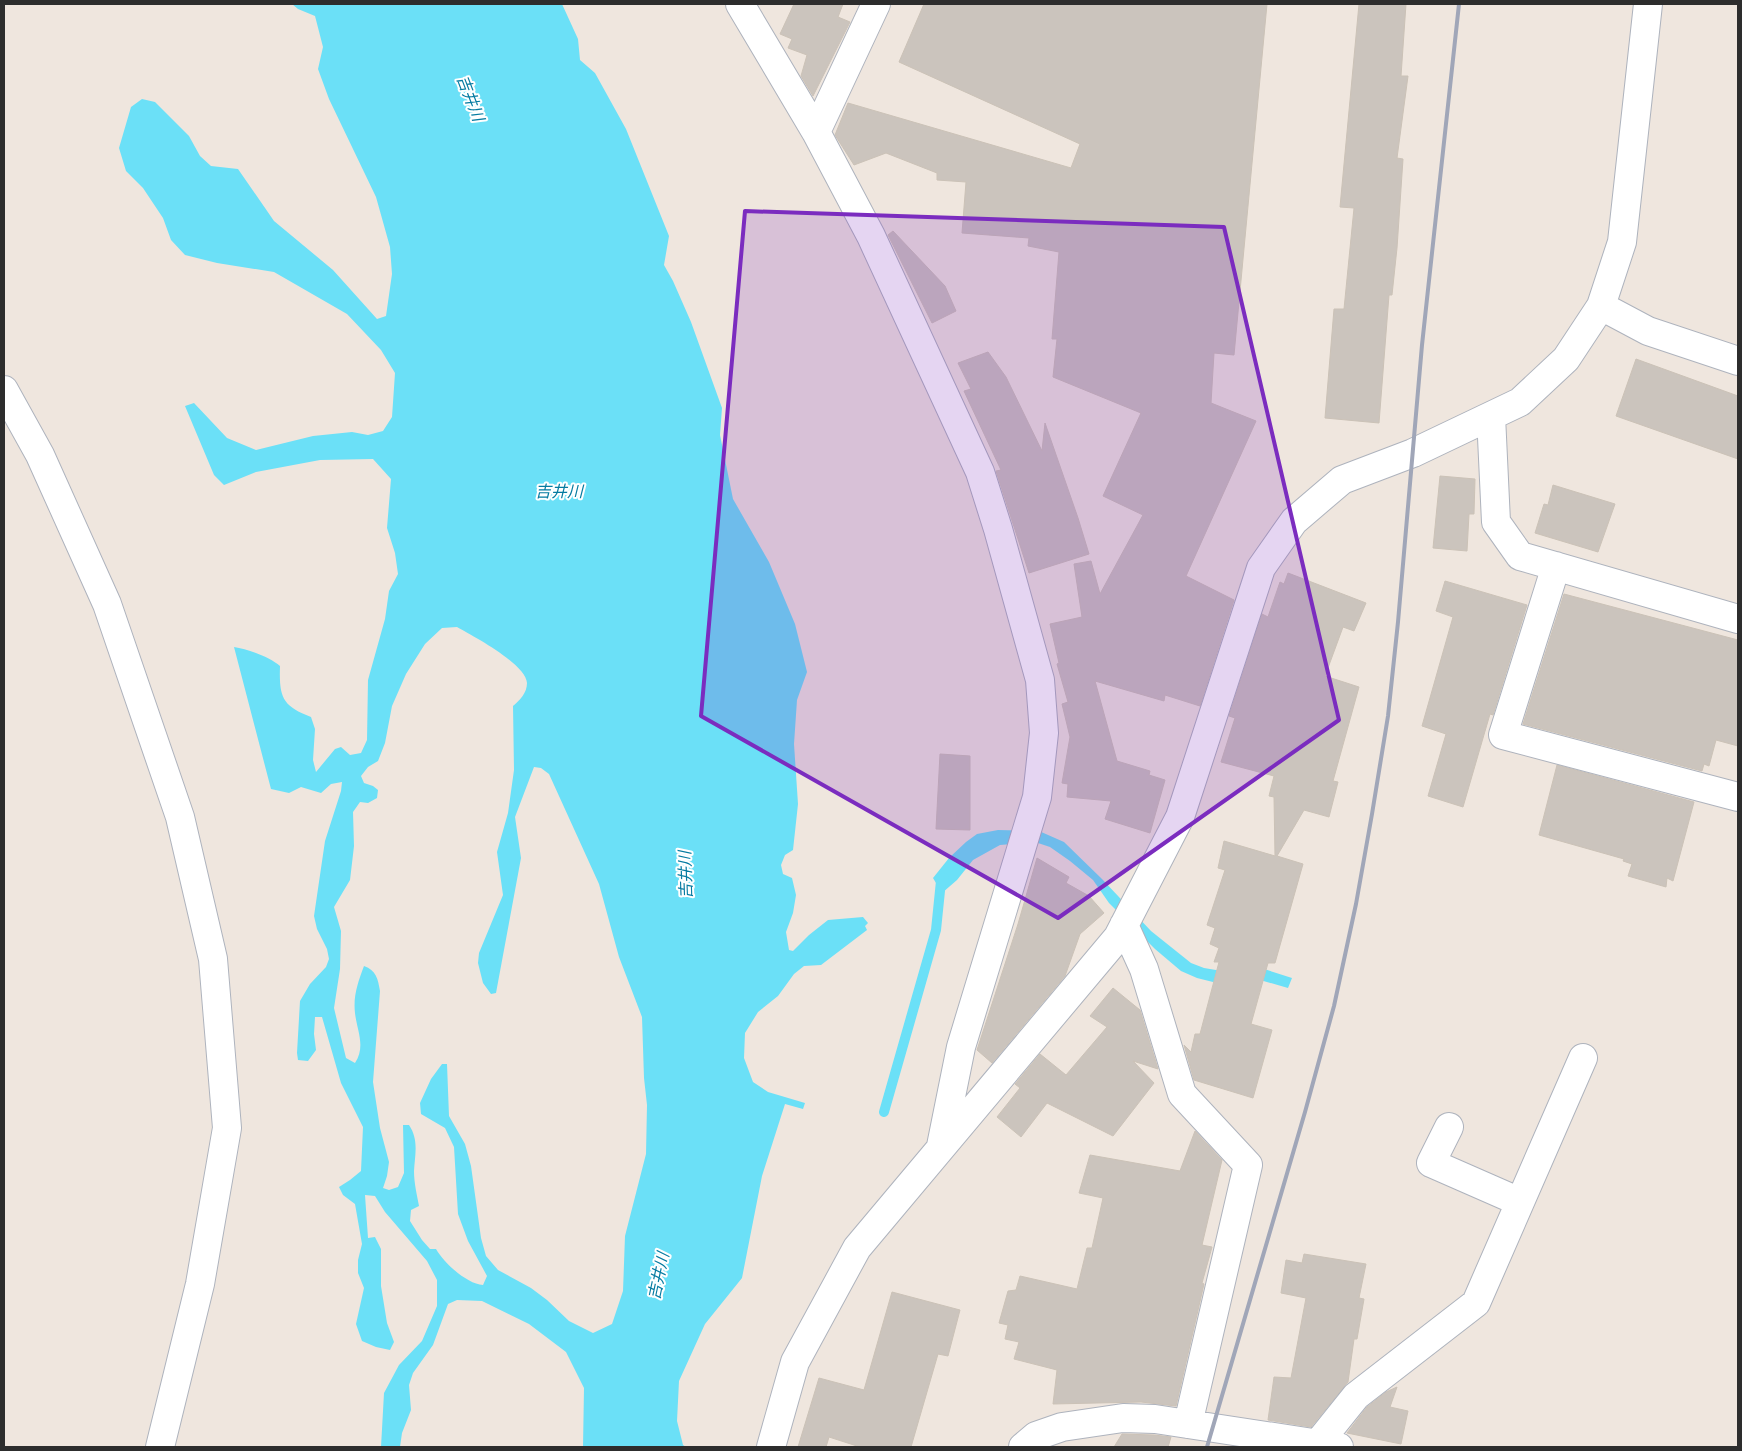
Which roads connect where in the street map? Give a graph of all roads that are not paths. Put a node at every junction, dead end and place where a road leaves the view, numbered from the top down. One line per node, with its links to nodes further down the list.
1 (740, 4): 4 (street)
2 (876, 4): 4 (street)
3 (1648, 4): 5 (street)
4 (816, 132): 15 (street)
5 (1601, 306): 6 (street); 8 (street)
6 (1738, 361)
7 (4, 390): 19 (street)
8 (1491, 416): 9 (street); 12 (street)
9 (1556, 566): 10 (street); 11 (street)
10 (1738, 619)
11 (1738, 797)
12 (1124, 925): 15 (street); 17 (street)
13 (1583, 1058): 16 (street)
14 (1449, 1127): 16 (street)
15 (940, 1150): 20 (street)
16 (1520, 1202): 18 (street)
17 (1188, 1424): 18 (street); 21 (street)
18 (1324, 1446)
19 (160, 1447)
20 (771, 1447)
21 (1023, 1447)

